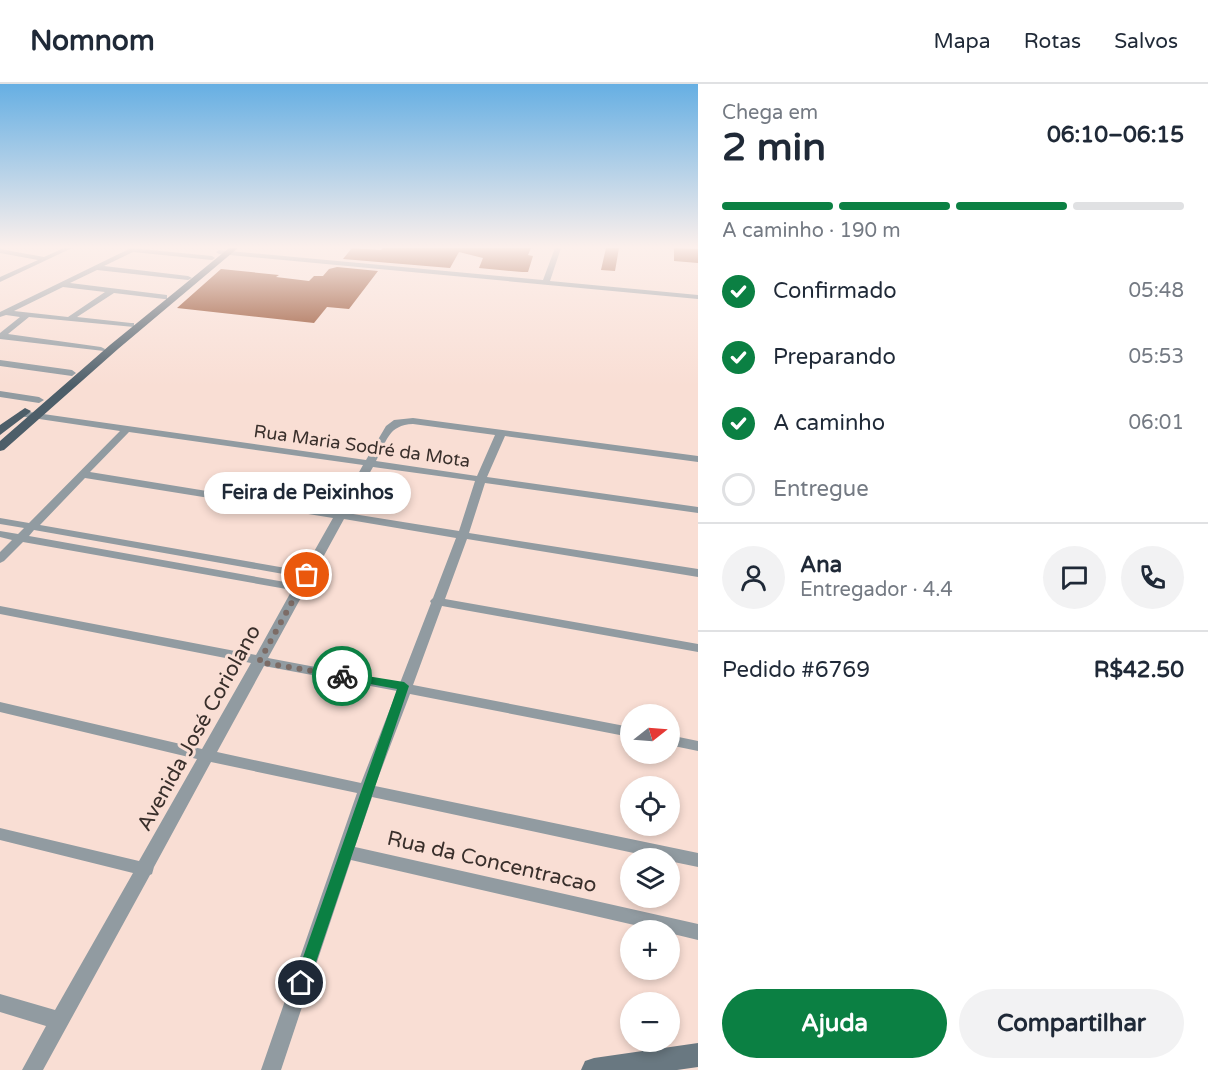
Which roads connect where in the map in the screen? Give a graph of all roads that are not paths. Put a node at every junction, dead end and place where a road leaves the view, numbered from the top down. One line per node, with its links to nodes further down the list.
1 (45, 294): 7 (street)
2 (107, 294): 9 (street)
3 (138, 294): 6 (street)
4 (168, 294): 6 (main road)
5 (173, 294): 17 (main road)
6 (164, 297): 10 (main road)
7 (3, 314): 8 (street)
8 (28, 314): 9 (street); 11 (street)
9 (71, 318): 10 (street)
10 (131, 325): 12 (main road)
11 (0, 336): 12 (street)
12 (101, 349): 14 (main road)
13 (0, 363): 14 (street)
14 (72, 373): 16 (main road)
15 (0, 394): 16 (street)
16 (39, 400): 17 (main road)
17 (28, 415): 18 (main road); 19 (street, Rua Maria Sodré da Mota); 21 (main road)
18 (1, 429)
19 (127, 429): 23 (street, Rua Maria Sodré da Mota); 24 (street)
20 (501, 433): 22 (street); 23 (street, Avenida José Coriolano); 25 (street)
21 (0, 447)
22 (698, 459)
23 (368, 464): 25 (street, Rua Maria Sodré da Mota); 27 (street, Avenida José Coriolano)
24 (82, 474): 27 (street); 29 (street)
25 (481, 479): 26 (street, Rua Maria Sodré da Mota); 31 (street)
26 (698, 510)
27 (341, 516): 31 (street); 39 (street, Avenida José Coriolano)
28 (0, 521): 29 (street)
29 (32, 526): 32 (street); 33 (street)
30 (0, 534): 32 (street)
31 (464, 535): 38 (street); 40 (street)
32 (20, 538): 34 (street); 36 (street)
33 (137, 543): 34 (street); 35 (street)
34 (124, 557): 37 (street)
35 (220, 558): 37 (street); 39 (street)
36 (0, 559)
37 (209, 573): 39 (street)
38 (698, 573)
39 (303, 582): 43 (street, Avenida José Coriolano)
40 (436, 601): 42 (street); 44 (street)
41 (0, 610): 43 (street)
42 (698, 648)
43 (259, 662): 44 (street); 49 (street, Avenida José Coriolano)
44 (404, 686): 46 (street); 50 (street)
45 (0, 707): 49 (street)
46 (620, 730)
47 (680, 742): 48 (street)
48 (698, 746)
49 (208, 756): 50 (street); 54 (street, Avenida José Coriolano)
50 (366, 790): 52 (street); 53 (street)
51 (0, 834): 54 (street)
52 (346, 852): 55 (street, Rua da Concentracao); 60 (street)
53 (698, 860)
54 (146, 869): 57 (street, Avenida José Coriolano)
55 (698, 932)
56 (0, 1003): 57 (street)
57 (60, 1021): 59 (street, Avenida José Coriolano)
58 (698, 1055): 61 (street)
59 (32, 1070)
60 (271, 1070)
61 (594, 1070)

